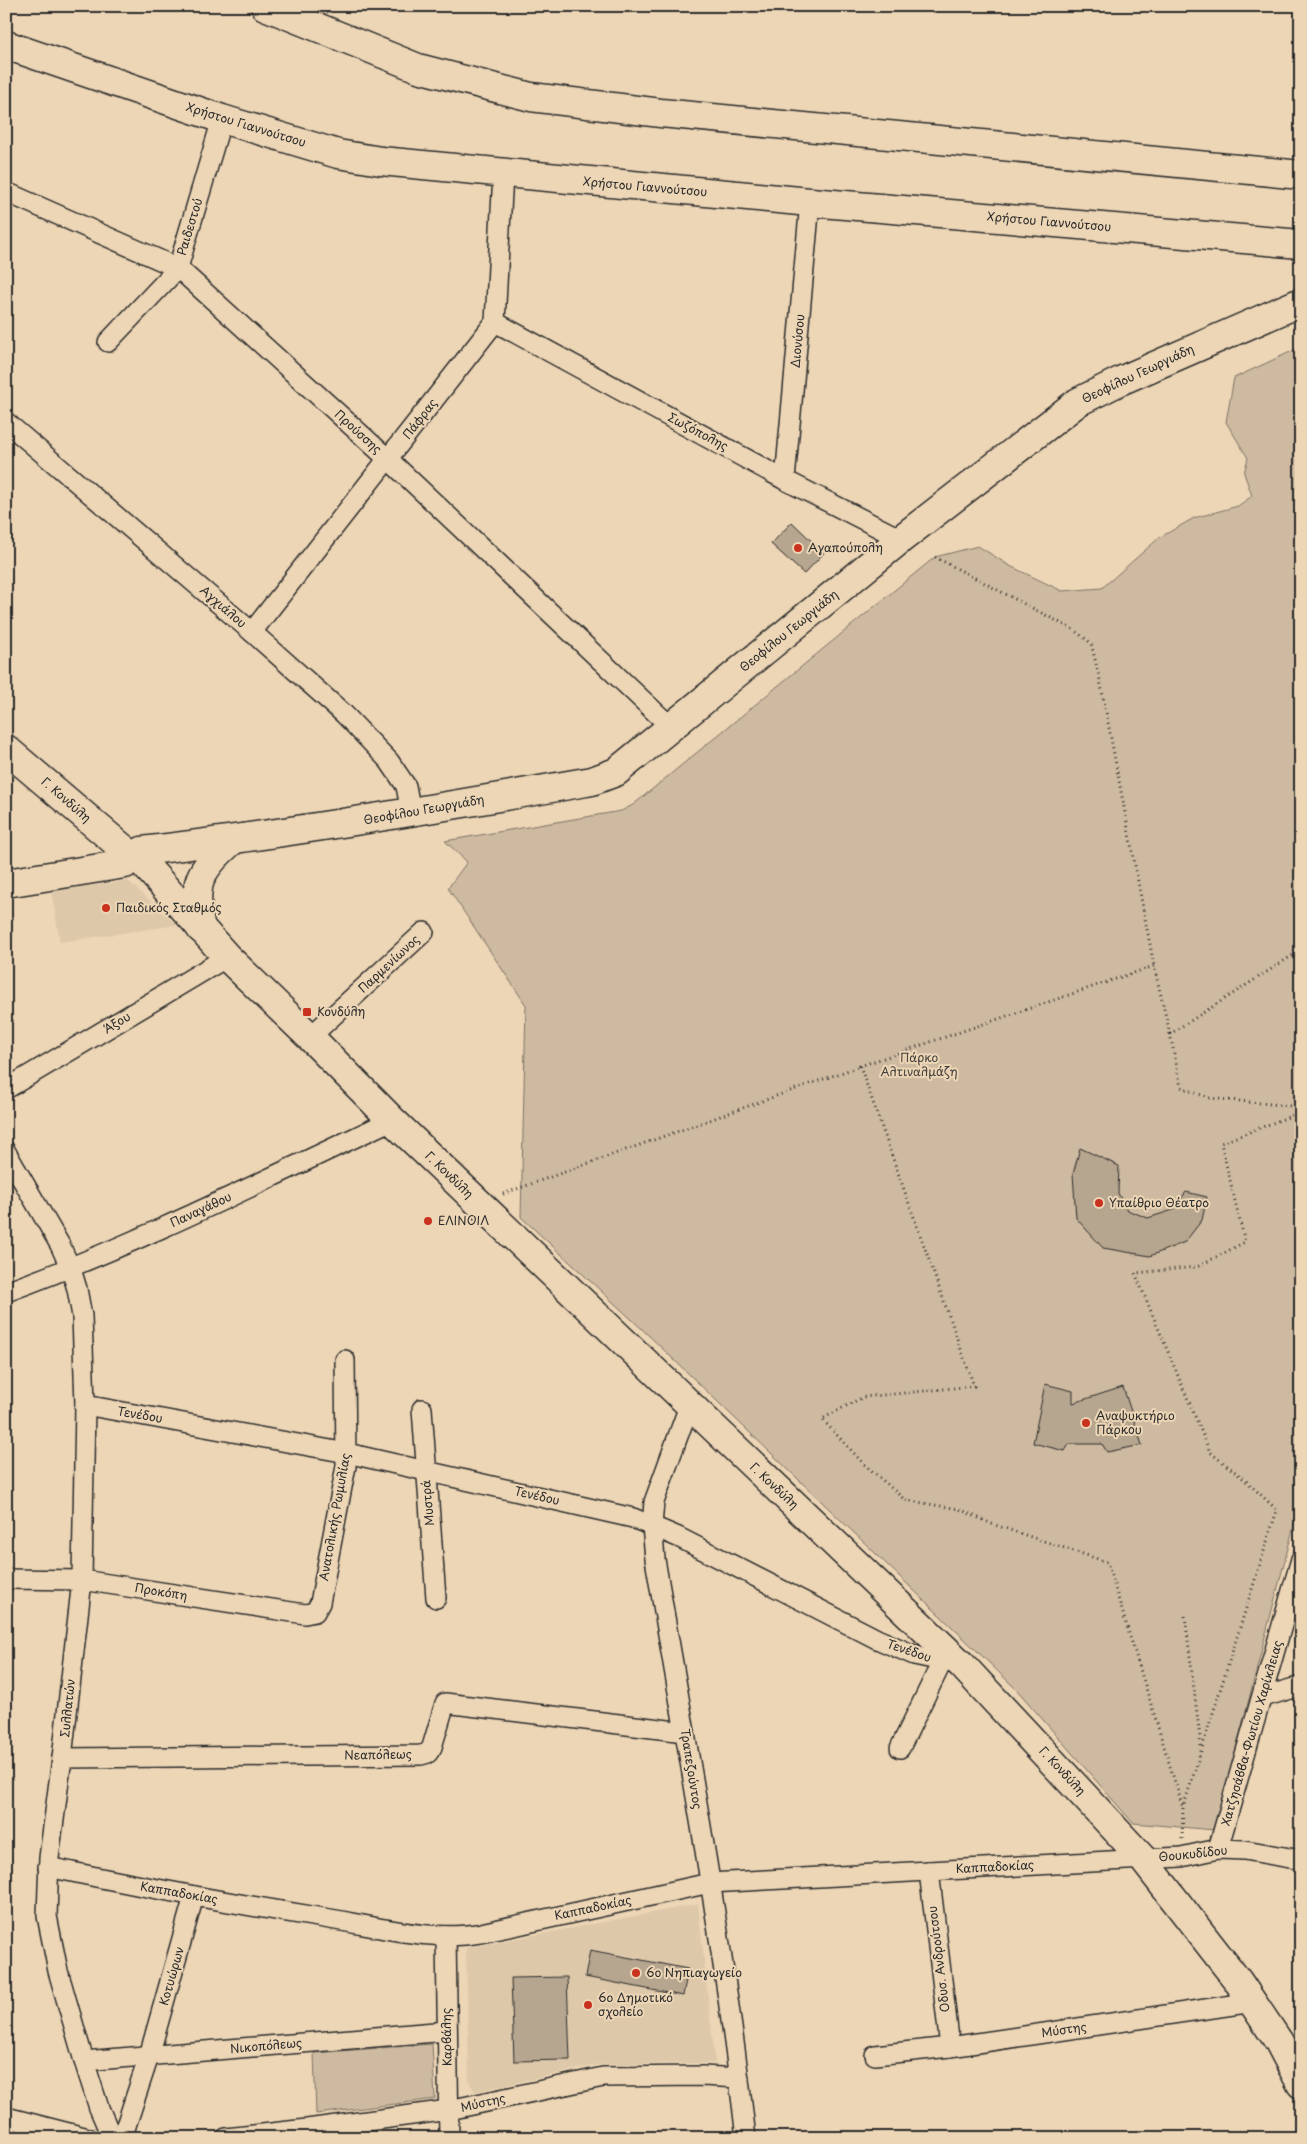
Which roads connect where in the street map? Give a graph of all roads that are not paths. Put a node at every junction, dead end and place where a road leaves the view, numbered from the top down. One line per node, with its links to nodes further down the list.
1 (265, 6): 5 (street)
2 (6, 45): 3 (street, Χρήστου Γιαννούτσου)
3 (222, 119): 4 (street, Χρήστου Γιαννούτσου); 9 (street, Ραιδεστού)
4 (503, 174): 7 (street, Χρήστου Γιαννούτσου); 11 (street)
5 (1301, 174)
6 (6, 192): 9 (street, Προύσσης)
7 (810, 202): 8 (street, Χρήστου Γιαννούτσου); 15 (street, Διονύσου)
8 (1301, 244)
9 (178, 268): 12 (street, Ραιδεστού); 14 (street, Προύσσης)
10 (1301, 302): 16 (street, Θεοφίλου Γεωργιάδη)
11 (495, 322): 14 (street, Πάφρας); 15 (street, Σωζόπολης)
12 (108, 342)
13 (6, 422): 17 (street, Αγχιάλου)
14 (388, 460): 17 (street, Πάφρας); 18 (street, Προύσσης)
15 (785, 480): 16 (street, Σωζόπολης)
16 (901, 539): 18 (street, Θεοφίλου Γεωργιάδη)
17 (252, 632): 20 (street, Αγχιάλου)
18 (672, 728): 20 (street, Θεοφίλου Γεωργιάδη)
19 (6, 749): 22 (street, Γ. Κονδύλη)
20 (411, 813): 21 (street, Θεοφίλου Γεωργιάδη)
21 (233, 840): 22 (street, Θεοφίλου Γεωργιάδη); 24 (street)
22 (134, 859): 23 (street, Θεοφίλου Γεωργιάδη); 24 (street, Γ. Κονδύλη)
23 (6, 882)
24 (201, 929): 26 (street, Γ. Κονδύλη)
25 (424, 932): 27 (street, Παρμενίωνος)
26 (227, 957): 27 (street, Γ. Κονδύλη); 28 (street, Άξου)
27 (310, 1036): 29 (street, Γ. Κονδύλη)
28 (6, 1089)
29 (392, 1120): 31 (street, Παναγάθου); 35 (street, Γ. Κονδύλη)
30 (6, 1152): 31 (street)
31 (71, 1269): 32 (street, Παναγάθου); 34 (street, Συλλατών)
32 (6, 1292)
33 (344, 1360): 37 (street, Ανατολικής Ρωμυλίας)
34 (85, 1405): 37 (street, Τενέδου); 42 (street, Συλλατών)
35 (689, 1406): 39 (street, Τραπεζούντος); 45 (street, Γ. Κονδύλη)
36 (422, 1409): 38 (street, Μυστρά)
37 (347, 1453): 38 (street, Τενέδου); 44 (street, Ανατολικής Ρωμυλίας)
38 (426, 1470): 39 (street, Τενέδου); 43 (street, Μυστρά)
39 (652, 1526): 45 (street, Τενέδου); 48 (street, Τραπεζούντος)
40 (1301, 1559): 47 (street, Χατζησάββα-Φωτίου Χαρίκλειας)
41 (6, 1579): 42 (street, Προκόπη)
42 (82, 1580): 44 (street, Προκόπη); 50 (street, Συλλατών)
43 (436, 1598)
44 (315, 1612)
45 (952, 1663): 49 (street); 52 (street, Γ. Κονδύλη)
46 (1301, 1686): 47 (street)
47 (1262, 1697): 51 (street, Χατζησάββα-Φωτίου Χαρίκλειας)
48 (685, 1732): 50 (street, Νεαπόλεως); 56 (street, Τραπεζούντος)
49 (900, 1748)
50 (62, 1758): 54 (street, Συλλατών)
51 (1218, 1849): 52 (street, Θουκυδίδου); 53 (street, Θουκυδίδου)
52 (1144, 1859): 55 (street, Καππαδοκίας); 59 (street, Γ. Κονδύλη)
53 (1301, 1860)
54 (48, 1867): 57 (street, Καππαδοκίας); 64 (street, Συλλατών)
55 (929, 1871): 56 (street, Καππαδοκίας); 61 (street, Οδυσ. Ανδρούτσου)
56 (710, 1883): 58 (street, Καππαδοκίας); 65 (street, Τραπεζούντος)
57 (194, 1896): 58 (street, Καππαδοκίας); 63 (street, Κοτυώρων)
58 (446, 1936): 60 (street, Καρβάλης)
59 (1253, 2002): 61 (street, Μύστης); 66 (street, Γ. Κονδύλη)
60 (447, 2030): 63 (street, Νικοπόλεως); 67 (street, Καρβάλης)
61 (950, 2047): 62 (street, Μύστης)
62 (875, 2055)
63 (149, 2056): 64 (street, Νικοπόλεως); 72 (street, Κοτυώρων)
64 (84, 2061): 71 (street, Συλλατών)
65 (740, 2078): 67 (street, Μύστης); 75 (street, Τραπεζούντος)
66 (1301, 2084)
67 (449, 2110): 69 (street, Μύστης); 74 (street, Καρβάλης)
68 (6, 2117): 70 (street)
69 (307, 2134): 73 (street, Μύστης)
70 (88, 2138)
71 (112, 2138)
72 (122, 2138)
73 (226, 2138)
74 (449, 2138)
75 (746, 2138)

